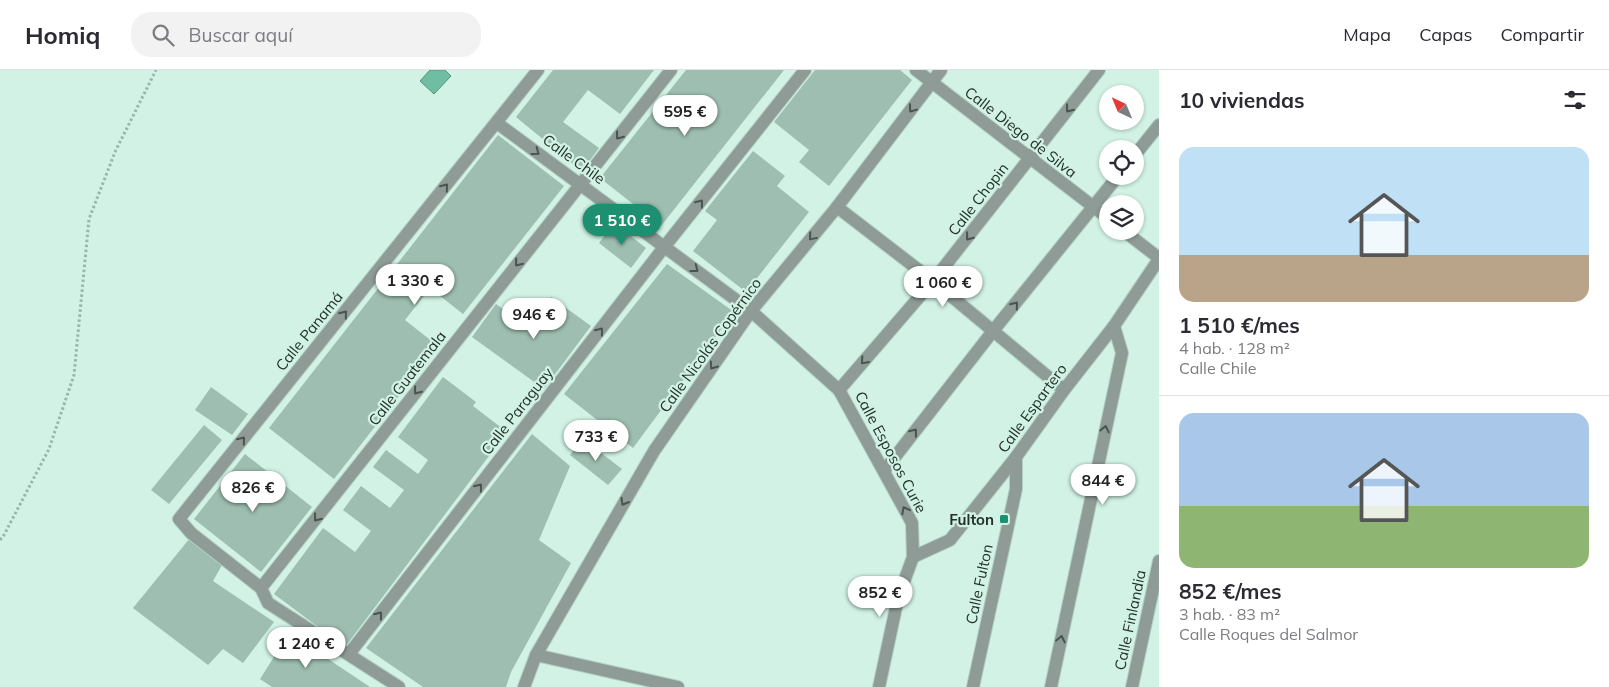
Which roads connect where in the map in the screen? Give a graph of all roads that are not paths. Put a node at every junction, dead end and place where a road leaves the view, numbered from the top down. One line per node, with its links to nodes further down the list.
1 (538, 70): 8 (street, Calle Panamá)
2 (671, 70): 12 (street, Calle Guatemala, one-way to 12)
3 (805, 70): 18 (street, Calle Paraguay, one-way to 3)
4 (916, 70): 7 (street, Calle Diego de Silva)
5 (941, 70): 7 (street, Calle Nicolás Copérnico)
6 (1099, 70): 11 (street, Calle Chopin, one-way to 11)
7 (931, 83): 11 (street, Calle Diego de Silva); 14 (street, Calle Nicolás Copérnico, one-way to 14)
8 (497, 123): 12 (street, Calle Chile, one-way to 12); 30 (street, Calle Panamá, one-way to 8)
9 (1159, 124): 10 (street)
10 (1144, 143)
11 (1030, 160): 15 (street, Calle Diego de Silva); 20 (street, Calle Chopin, one-way to 20)
12 (581, 184): 18 (street, Calle Chile); 30 (street, Calle Guatemala, one-way to 30)
13 (1111, 185): 15 (street)
14 (837, 207): 20 (street); 21 (street, Calle Nicolás Copérnico, one-way to 21)
15 (1093, 208): 16 (street, Calle Diego de Silva); 23 (street, one-way to 15)
16 (1099, 212)
17 (1135, 240): 19 (street)
18 (666, 246): 21 (street, Calle Chile, one-way to 21); 31 (street, Calle Paraguay, one-way to 18)
19 (1159, 259): 22 (street, Calle Espartero)
20 (933, 281): 23 (street); 24 (street, Calle Chopin, one-way to 24)
21 (751, 311): 24 (street, Calle Esposos Curie); 32 (street, Calle Nicolás Copérnico, one-way to 32)
22 (1114, 326): 25 (street, Calle Espartero); 38 (street, one-way to 22)
23 (993, 332): 25 (street); 27 (street, one-way to 23)
24 (839, 390): 27 (street, Calle Esposos Curie)
25 (1064, 390): 26 (street, Calle Espartero)
26 (1016, 457): 28 (street, Calle Espartero); 37 (street, Calle Fulton)
27 (884, 471): 28 (street, Calle Esposos Curie, one-way to 27)
28 (913, 557): 36 (street)
29 (1159, 561): 39 (street, Calle Finlandia)
30 (261, 588): 31 (street)
31 (349, 654): 33 (street)
32 (536, 655): 34 (street, Calle Nicolás Copérnico); 35 (street)
33 (399, 687)
34 (524, 687)
35 (678, 687)
36 (879, 687)
37 (973, 687)
38 (1050, 687)
39 (1132, 687)

